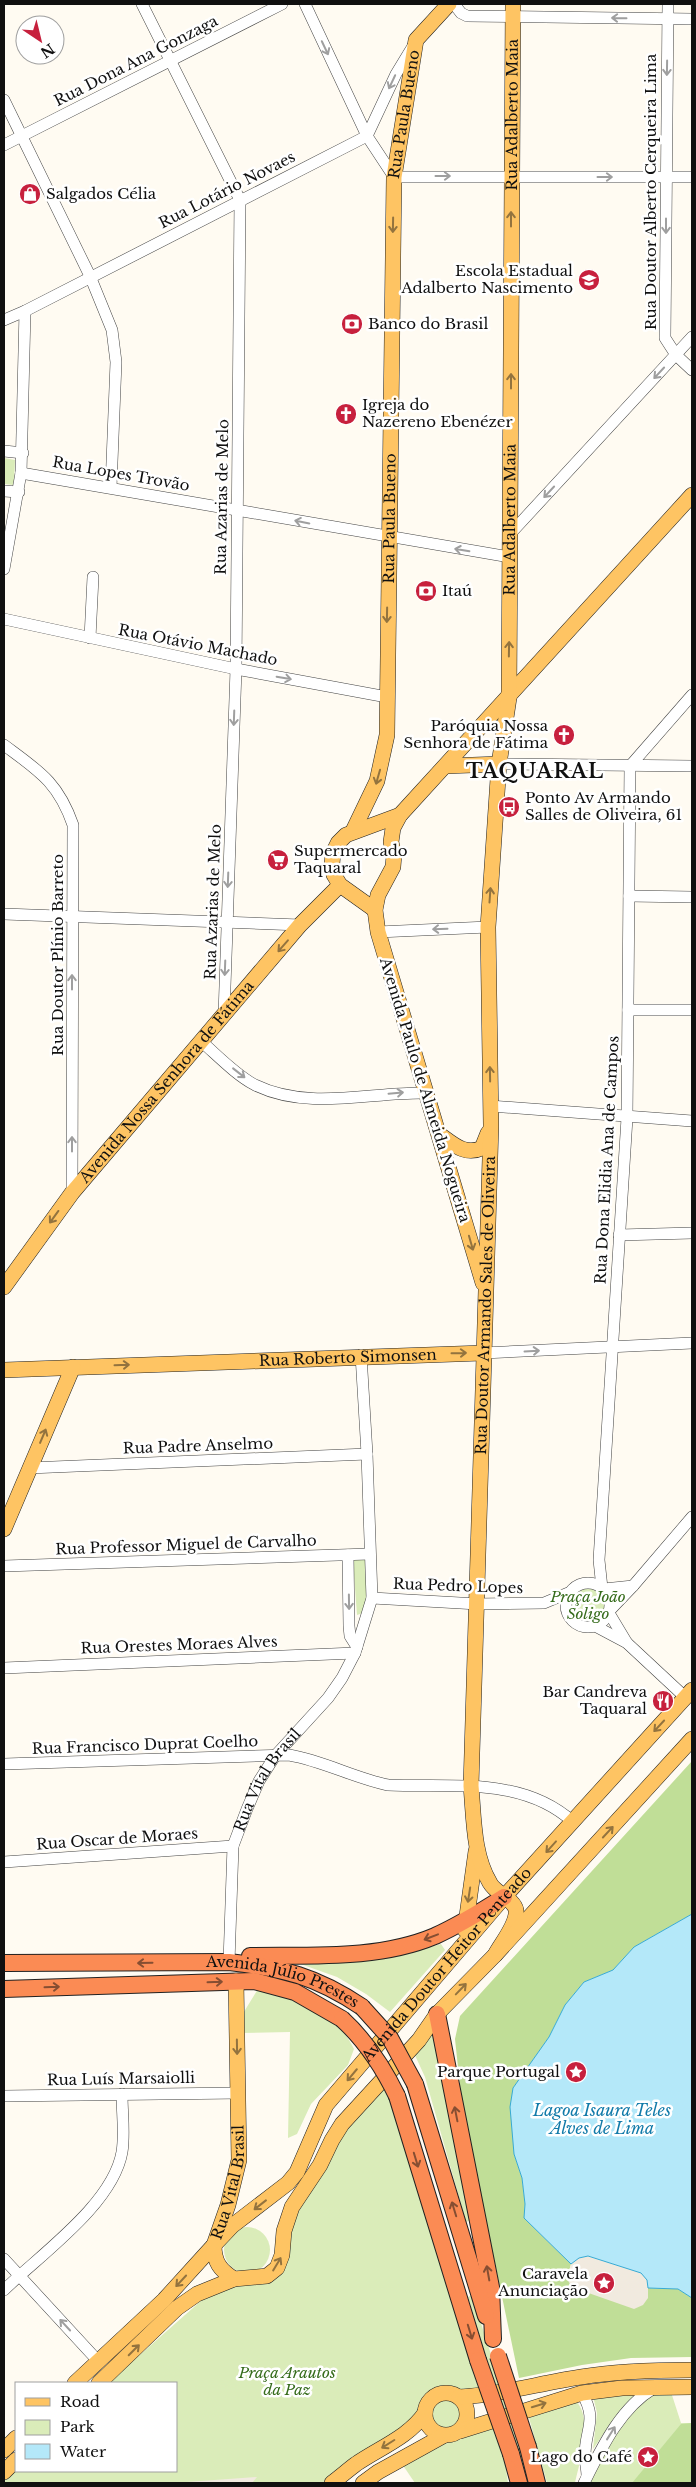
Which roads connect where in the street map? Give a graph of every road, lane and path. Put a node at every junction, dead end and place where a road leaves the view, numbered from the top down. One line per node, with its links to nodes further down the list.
1 (142, 4): 11 (street, Rua Azarias de Melo)
2 (282, 4): 11 (street, Rua Dona Ana Gonzaga)
3 (305, 4): 14 (street, one-way to 14)
4 (449, 4): 10 (main road, Rua Paula Bueno)
5 (454, 4): 7 (street)
6 (668, 4): 8 (street, Rua Doutor Alberto Cerqueira Lima)
7 (513, 10): 8 (street, one-way to 7); 17 (main road, Rua Adalberto Maia)
8 (667, 19): 9 (street); 18 (street, Rua Doutor Alberto Cerqueira Lima, one-way to 18)
9 (692, 19)
10 (416, 40): 14 (street, one-way to 14); 16 (main road, Rua Paula Bueno)
11 (170, 59): 13 (street, Rua Dona Ana Gonzaga); 20 (street, Rua Azarias de Melo)
12 (4, 100): 13 (street)
13 (21, 136): 15 (street, Rua Dona Ana Gonzaga); 21 (street)
14 (367, 136): 16 (street); 20 (street, Rua Lotário Novaes)
15 (4, 144)
16 (394, 176): 17 (street, one-way to 17); 36 (main road, Rua Paula Bueno, one-way to 36)
17 (510, 176): 18 (street, one-way to 18); 35 (main road, Rua Adalberto Maia, one-way to 17)
18 (666, 177): 19 (street); 25 (street, Rua Doutor Alberto Cerqueira Lima, one-way to 25)
19 (692, 177)
20 (240, 200): 21 (street, Rua Lotário Novaes); 34 (street, Rua Azarias de Melo)
21 (90, 276): 22 (street, Rua Lotário Novaes); 30 (street)
22 (25, 311): 23 (street, Rua Lotário Novaes); 28 (street)
23 (4, 320)
24 (692, 337): 25 (street)
25 (676, 355): 26 (street, Rua Doutor Alberto Cerqueira Lima); 35 (street, one-way to 35)
26 (692, 370)
27 (4, 451): 28 (street)
28 (22, 453): 29 (street)
29 (21, 473): 30 (street, Rua Lopes Trovão); 32 (street)
30 (111, 487): 34 (street, Rua Lopes Trovão)
31 (4, 491): 32 (street)
32 (19, 492): 38 (street)
33 (692, 495): 45 (main road)
34 (237, 510): 36 (street, Rua Lopes Trovão, one-way to 34); 42 (street, Rua Azarias de Melo)
35 (511, 533): 37 (main road, Rua Adalberto Maia)
36 (388, 538): 37 (street, Rua Lopes Trovão, one-way to 36); 44 (main road, Rua Paula Bueno, one-way to 44)
37 (510, 558): 45 (main road, Rua Adalberto Maia, one-way to 37)
38 (4, 569)
39 (93, 577): 41 (street)
40 (4, 619): 41 (street, Rua Otávio Machado)
41 (90, 638): 42 (street, Rua Otávio Machado)
42 (236, 669): 44 (street, Rua Otávio Machado, one-way to 44); 59 (street, Rua Azarias de Melo, one-way to 59)
43 (692, 695): 49 (street)
44 (387, 697): 52 (main road, Rua Paula Bueno, one-way to 52)
45 (509, 698): 47 (main road, Rua Adalberto Maia); 48 (main road)
46 (4, 745): 58 (street, Rua Doutor Plínio Barreto)
47 (498, 764): 48 (main road); 49 (street); 61 (main road, Rua Doutor Armando Sales de Oliveira, one-way to 47)
48 (446, 766): 51 (main road)
49 (630, 766): 50 (street); 54 (street, Rua Dona Elidia Ana de Campos)
50 (692, 766)
51 (400, 815): 52 (main road); 56 (main road)
52 (353, 831): 53 (main road, Rua Paula Bueno)
53 (340, 885): 56 (main road); 60 (main road, Avenida Nossa Senhora de Fátima)
54 (629, 896): 55 (street); 63 (street, Rua Dona Elidia Ana de Campos)
55 (692, 897)
56 (375, 910): 62 (main road, Avenida Paulo de Almeida Nogueira)
57 (4, 914): 58 (street)
58 (72, 917): 59 (street); 73 (street, Rua Doutor Plínio Barreto, one-way to 58)
59 (227, 921): 60 (street); 65 (street, Rua Azarias de Melo, one-way to 65)
60 (300, 925): 65 (main road, Avenida Nossa Senhora de Fátima, one-way to 65)
61 (488, 927): 62 (street, one-way to 62); 68 (main road, Rua Doutor Armando Sales de Oliveira, one-way to 61)
62 (378, 932): 67 (main road, Avenida Paulo de Almeida Nogueira)
63 (628, 1010): 64 (street); 69 (street, Rua Dona Elidia Ana de Campos)
64 (692, 1010)
65 (224, 1014): 66 (main road, Avenida Nossa Senhora de Fátima)
66 (202, 1042): 67 (street, one-way to 67); 73 (main road, Avenida Nossa Senhora de Fátima)
67 (425, 1093): 72 (main road, Avenida Paulo de Almeida Nogueira)
68 (490, 1106): 69 (street); 71 (main road, Rua Doutor Armando Sales de Oliveira)
69 (627, 1118): 70 (street); 75 (street, Rua Dona Elidia Ana de Campos)
70 (692, 1121)
71 (491, 1125): 72 (main road); 77 (main road, Rua Doutor Armando Sales de Oliveira)
72 (439, 1134): 77 (main road, Avenida Paulo de Almeida Nogueira, one-way to 77)
73 (72, 1193): 76 (main road, Avenida Nossa Senhora de Fátima, one-way to 76)
74 (692, 1233): 75 (street)
75 (619, 1235): 79 (street, Rua Dona Elidia Ana de Campos)
76 (4, 1287)
77 (487, 1298): 80 (main road, Rua Doutor Armando Sales de Oliveira)
78 (692, 1343): 79 (street, Rua Roberto Simonsen)
79 (613, 1347): 80 (street, Rua Roberto Simonsen, one-way to 79); 90 (street, Rua Dona Elidia Ana de Campos)
80 (483, 1353): 81 (main road, Rua Roberto Simonsen, one-way to 80); 98 (main road, Rua Doutor Armando Sales de Oliveira)
81 (361, 1355): 82 (main road, Rua Roberto Simonsen, one-way to 81); 84 (street, Rua Vital Brasil)
82 (73, 1367): 83 (main road, Rua Roberto Simonsen); 85 (main road, one-way to 82)
83 (4, 1370)
84 (367, 1454): 85 (street, Rua Padre Anselmo); 88 (street, Rua Vital Brasil)
85 (29, 1468): 87 (main road)
86 (692, 1518): 93 (street)
87 (4, 1529)
88 (369, 1554): 89 (street, Rua Professor Miguel de Carvalho); 96 (street, Rua Vital Brasil)
89 (348, 1555): 91 (street, Rua Professor Miguel de Carvalho); 103 (street, one-way to 103)
90 (599, 1560): 92 (street, Rua Dona Elidia Ana de Campos); 94 (street, Rua Dona Elidia Ana de Campos)
91 (4, 1566)
92 (585, 1583): 94 (street); 95 (street)
93 (634, 1586): 94 (street); 99 (street)
94 (603, 1589): 99 (street)
95 (568, 1593): 97 (street, Rua Pedro Lopes); 100 (street)
96 (372, 1598): 98 (street, Rua Pedro Lopes); 103 (street, Rua Vital Brasil)
97 (544, 1602): 98 (street, Rua Pedro Lopes); 100 (street, Rua Pedro Lopes)
98 (478, 1604): 109 (main road, Rua Doutor Armando Sales de Oliveira)
99 (610, 1611): 101 (street); 102 (street)
100 (569, 1617): 101 (street)
101 (595, 1626): 102 (street)
102 (627, 1643): 105 (street)
103 (356, 1650): 104 (street, Rua Orestes Moraes Alves); 107 (street, Rua Vital Brasil)
104 (4, 1668)
105 (689, 1694): 110 (main road, Avenida Doutor Heitor Penteado, one-way to 110)
106 (692, 1739): 117 (main road, Avenida Doutor Heitor Penteado, one-way to 106)
107 (275, 1756): 108 (street, Rua Francisco Duprat Coelho); 109 (street, Rua Francisco Duprat Coelho); 111 (street, Rua Vital Brasil)
108 (4, 1764)
109 (471, 1786): 110 (street, Rua Francisco Duprat Coelho); 112 (main road, Rua Doutor Armando Sales de Oliveira)
110 (573, 1822): 114 (main road, Avenida Doutor Heitor Penteado, one-way to 114)
111 (233, 1846): 113 (street, Rua Oscar de Moraes); 118 (street, Rua Vital Brasil)
112 (477, 1847): 114 (main road); 115 (main road, one-way to 115)
113 (4, 1862)
114 (504, 1897): 115 (highway); 116 (main road, Avenida Doutor Heitor Penteado); 117 (main road)
115 (466, 1920): 116 (main road); 118 (highway, one-way to 118)
116 (457, 1951): 126 (main road, Avenida Doutor Heitor Penteado, one-way to 126)
117 (495, 1955): 122 (main road, Avenida Doutor Heitor Penteado, one-way to 117)
118 (229, 1962): 119 (highway, Avenida Júlio Prestes, one-way to 119); 131 (highway, Avenida Júlio Prestes, one-way to 118, bridge)
119 (4, 1963)
120 (236, 1981): 121 (highway, Avenida Júlio Prestes, one-way to 120); 123 (main road, Rua Vital Brasil, one-way to 123); 145 (highway, Avenida Júlio Prestes, one-way to 145, bridge)
121 (4, 1988)
122 (437, 2014): 129 (main road, Avenida Doutor Heitor Penteado, one-way to 122); 131 (highway, one-way to 122)
123 (238, 2093): 124 (street, Rua Luís Marsaiolli); 126 (main road, Rua Vital Brasil)
124 (122, 2094): 125 (street, Rua Luís Marsaiolli); 128 (street)
125 (4, 2096)
126 (214, 2245): 129 (main road); 132 (main road, Rua Vital Brasil, one-way to 132)
127 (4, 2259): 128 (street)
128 (19, 2276): 130 (street); 132 (street, one-way to 128)
129 (234, 2279): 135 (main road, one-way to 129)
130 (4, 2290)
131 (493, 2339): 153 (highway, Avenida Júlio Prestes, bridge)
132 (98, 2362): 134 (main road, Rua Vital Brasil)
133 (692, 2370): 139 (main road)
134 (76, 2382)
135 (100, 2382)
136 (692, 2387): 137 (main road)
137 (654, 2388): 138 (main road); 148 (street, one-way to 137)
138 (582, 2392): 141 (main road, one-way to 138); 148 (street)
139 (459, 2397): 140 (main road); 141 (main road)
140 (425, 2413): 142 (main road); 149 (main road, one-way to 149)
141 (460, 2431): 142 (main road)
142 (443, 2436): 150 (main road)
143 (15, 2439): 144 (main road)
144 (4, 2450)
145 (512, 2456): 151 (highway); 152 (highway)
146 (15, 2461): 147 (main road)
147 (4, 2472)
148 (586, 2480)
149 (332, 2483)
150 (363, 2483)
151 (513, 2483)
152 (519, 2483)
153 (538, 2483)

